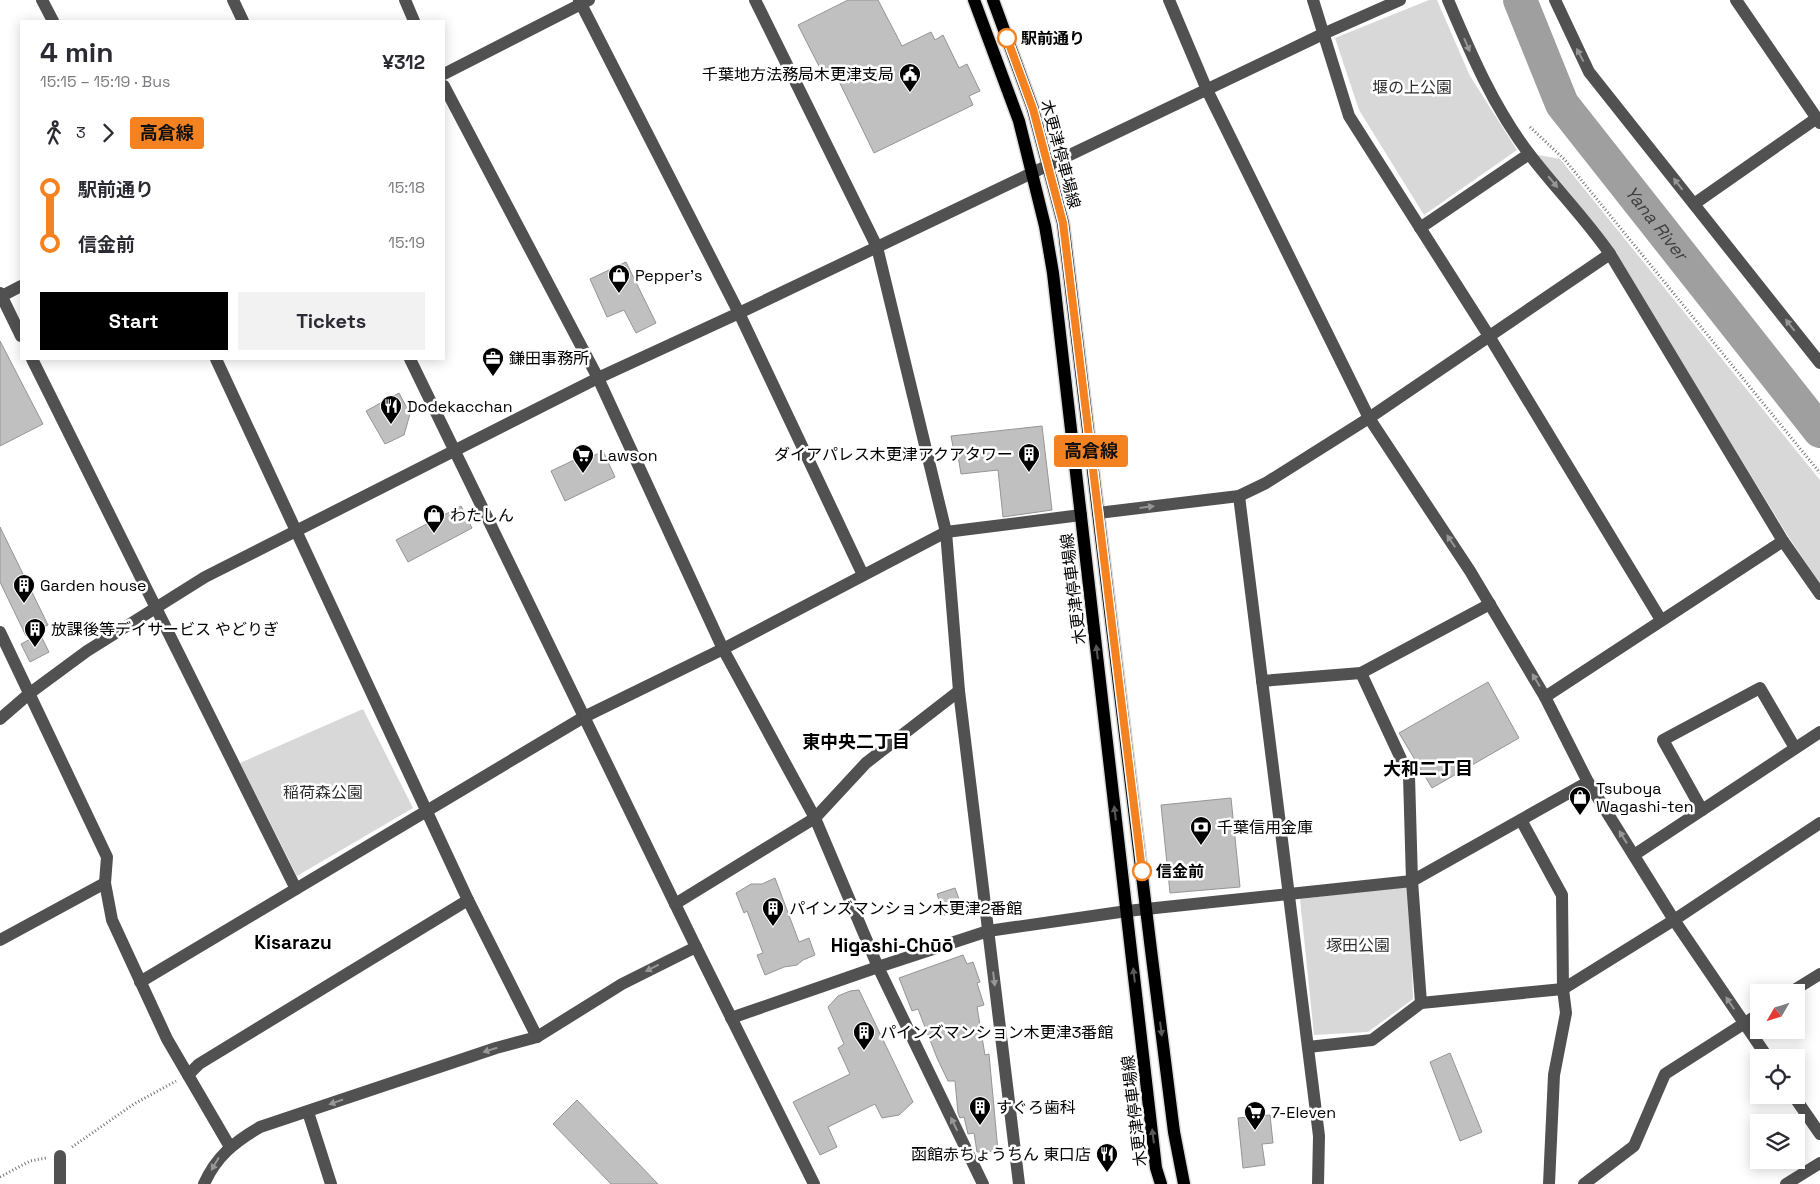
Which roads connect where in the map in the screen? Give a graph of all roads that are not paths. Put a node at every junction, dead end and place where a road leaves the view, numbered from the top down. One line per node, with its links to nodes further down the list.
1 (42, 0): 14 (street)
2 (233, 0): 15 (street)
3 (404, 0): 16 (street)
4 (755, 0): 27 (street)
5 (974, 0): 24 (main road, 木更津停車場線)
6 (993, 0): 23 (main road, 木更津停車場線)
7 (1169, 0): 20 (street)
8 (1313, 0): 17 (street)
9 (1400, 0): 17 (street)
10 (1448, 0): 22 (street, one-way to 22)
11 (1555, 0): 25 (street, one-way to 11)
12 (1736, 0): 21 (street)
13 (583, 1): 18 (street); 31 (street)
14 (52, 20)
15 (243, 20)
16 (414, 20)
17 (1322, 34): 20 (street); 26 (street)
18 (445, 73)
19 (445, 88): 38 (street)
20 (1207, 90): 23 (street); 39 (street)
21 (1818, 121): 25 (street)
22 (1529, 154): 26 (street); 28 (street, one-way to 28)
23 (1048, 165): 24 (street); 42 (main road, 木更津停車場線)
24 (1032, 173): 27 (street); 43 (main road, 木更津停車場線)
25 (1694, 204): 37 (street, one-way to 25)
26 (1420, 228): 33 (street)
27 (878, 247): 31 (street); 45 (street)
28 (1610, 254): 33 (street); 46 (street)
29 (20, 286): 30 (street)
30 (0, 295): 32 (street)
31 (739, 313): 38 (street); 47 (street)
32 (20, 334)
33 (1489, 336): 39 (street); 51 (street)
34 (32, 360): 50 (street)
35 (216, 360): 44 (street)
36 (410, 360): 40 (street)
37 (1820, 363)
38 (598, 378): 40 (street); 53 (street)
39 (1369, 418): 41 (street); 49 (street, one-way to 39)
40 (456, 451): 44 (street); 59 (street)
41 (1239, 496): 42 (street, one-way to 41); 55 (street)
42 (1098, 513): 76 (main road, 木更津停車場線)
43 (1081, 515): 45 (street); 77 (main road, 木更津停車場線, one-way to 43)
44 (296, 531): 50 (street); 64 (street)
45 (946, 532): 47 (street); 56 (street)
46 (1783, 541): 48 (street); 51 (street)
47 (863, 575): 53 (street)
48 (1820, 594)
49 (1490, 604): 54 (street); 58 (street, one-way to 49)
50 (156, 608): 57 (street); 72 (street)
51 (1661, 620): 58 (street)
52 (0, 632): 57 (street)
53 (723, 649): 59 (street); 66 (street)
54 (1361, 673): 55 (street); 70 (street)
55 (1262, 680): 73 (street)
56 (959, 692): 66 (street); 79 (street)
57 (30, 693): 60 (street); 71 (street)
58 (1546, 697): 63 (street)
59 (584, 717): 64 (street); 75 (street)
60 (0, 719)
61 (1820, 732): 62 (street)
62 (1795, 748): 65 (street); 65 (street)
63 (1588, 782): 67 (street); 69 (street, one-way to 63)
64 (427, 810): 72 (street); 74 (street)
65 (1702, 810): 69 (street)
66 (815, 818): 75 (street); 82 (street)
67 (1521, 820): 70 (street); 86 (street)
68 (1820, 823): 78 (street)
69 (1634, 855): 78 (street)
70 (1412, 881): 73 (street); 87 (street)
71 (105, 883): 80 (street); 84 (street)
72 (296, 889): 84 (street)
73 (1289, 893): 76 (street); 92 (street)
74 (468, 900): 91 (street); 94 (street)
75 (675, 904): 81 (street)
76 (1146, 909): 77 (street); 108 (main road, 木更津停車場線, one-way to 108)
77 (1127, 911): 79 (street); 107 (main road, 木更津停車場線, one-way to 77)
78 (1674, 920): 86 (street); 90 (street, one-way to 78)
79 (988, 931): 82 (street); 106 (street, one-way to 106)
80 (0, 940)
81 (696, 947): 88 (street); 91 (street, one-way to 91)
82 (878, 967): 88 (street); 105 (street, one-way to 82)
83 (1820, 974): 85 (street)
84 (140, 982): 94 (street)
85 (1804, 984)
86 (1563, 989): 87 (street); 110 (street)
87 (1421, 1003): 92 (street)
88 (731, 1018): 104 (street)
89 (1750, 1019): 90 (street)
90 (1744, 1023): 93 (street); 111 (street)
91 (537, 1037): 96 (street, one-way to 96)
92 (1308, 1048): 109 (street)
93 (1762, 1049)
94 (188, 1075): 98 (street)
95 (1800, 1104): 97 (street)
96 (308, 1112): 98 (street); 103 (street)
97 (1820, 1134)
98 (230, 1147): 102 (street, one-way to 102)
99 (60, 1156): 101 (street)
100 (1820, 1163): 112 (street)
101 (60, 1184)
102 (204, 1184)
103 (331, 1184)
104 (814, 1184)
105 (983, 1184)
106 (1018, 1184)
107 (1161, 1184)
108 (1184, 1184)
109 (1318, 1184)
110 (1549, 1184)
111 (1584, 1184)
112 (1786, 1184)

